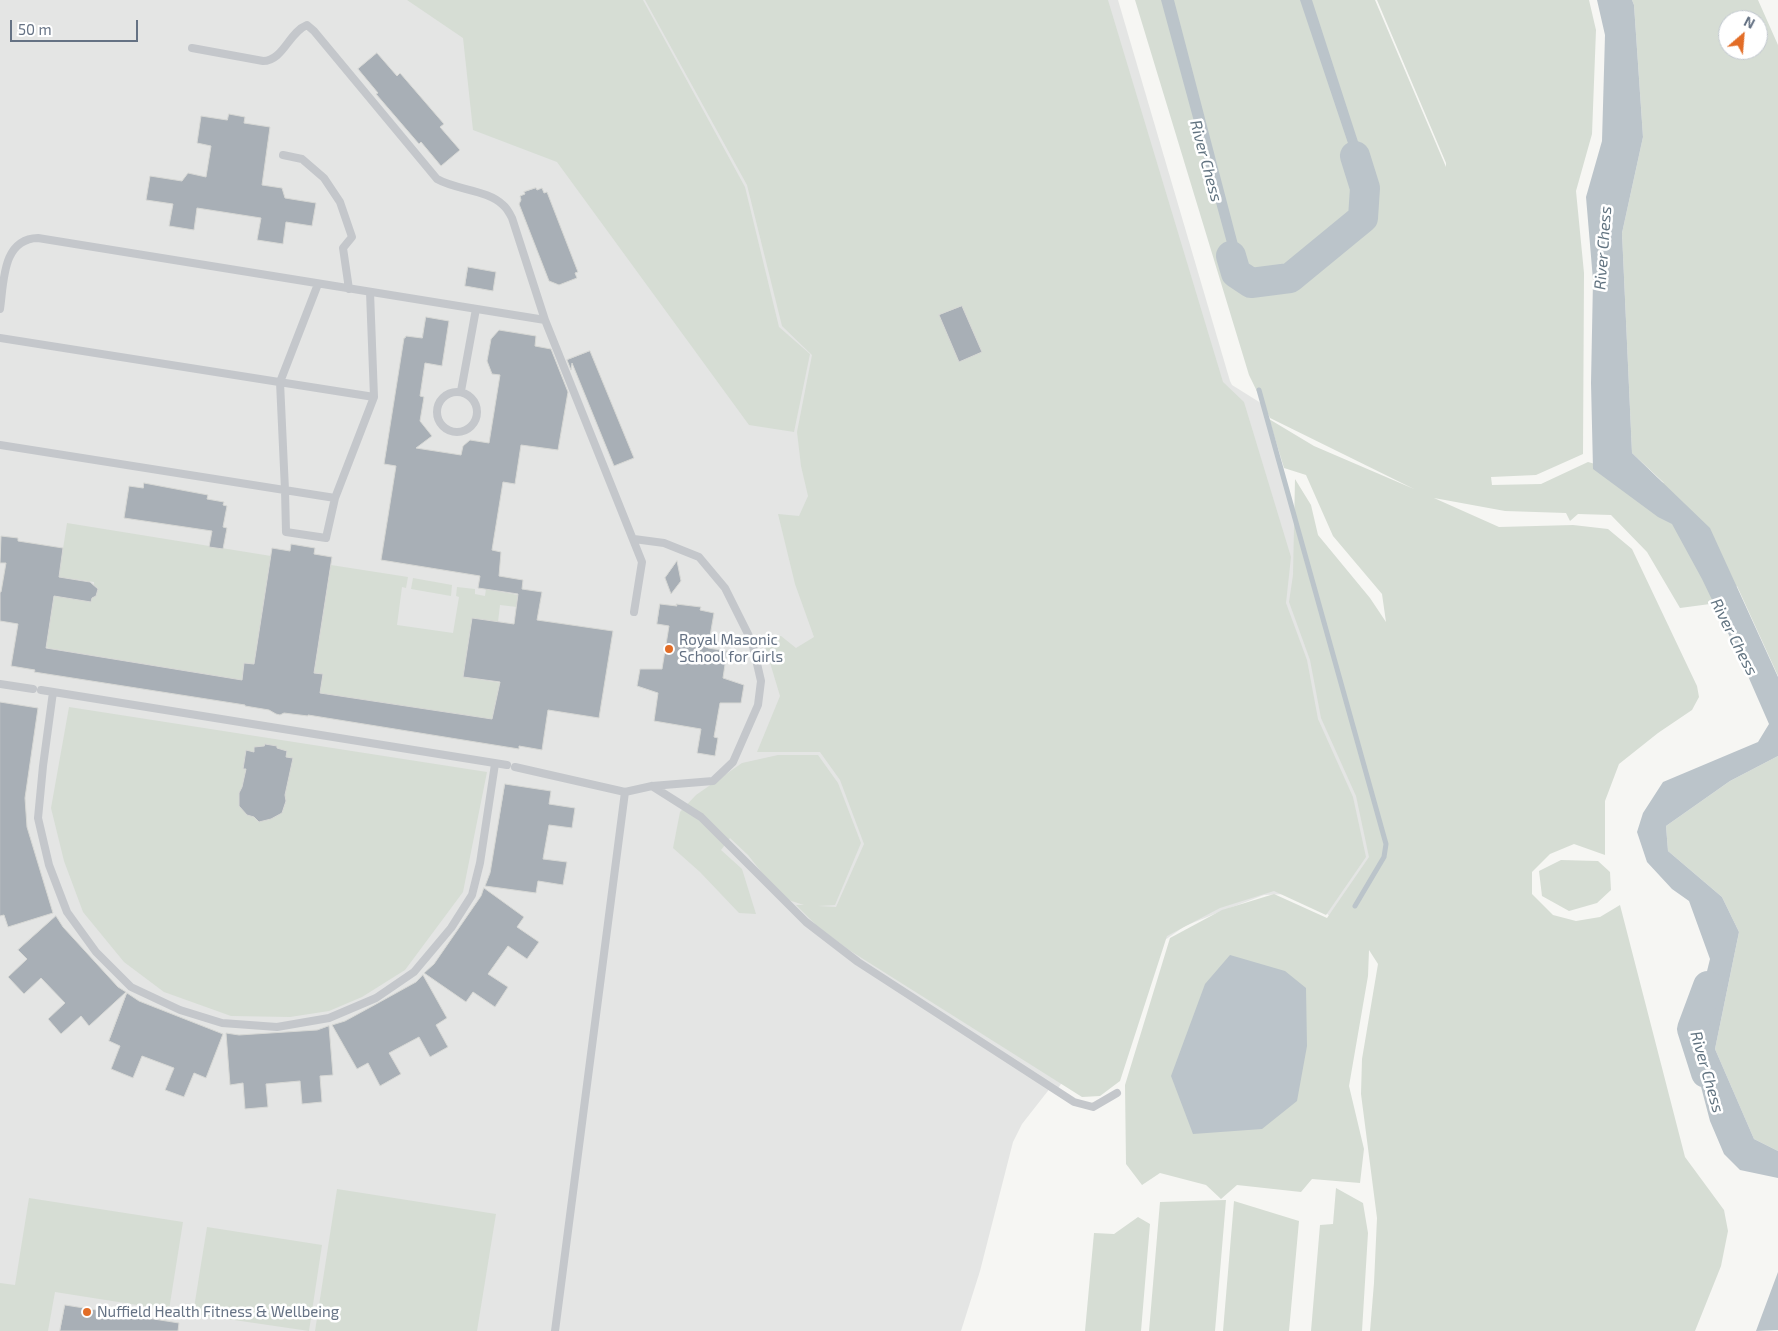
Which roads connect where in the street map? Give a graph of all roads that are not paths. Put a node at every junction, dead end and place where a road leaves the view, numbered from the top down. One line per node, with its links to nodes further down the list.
1 (192, 48): 8 (lane)
2 (283, 155): 4 (lane)
3 (318, 284): 4 (lane); 6 (lane); 10 (lane)
4 (349, 289): 5 (lane)
5 (370, 292): 7 (lane); 12 (lane)
6 (0, 309)
7 (476, 309): 8 (lane); 11 (lane)
8 (546, 320): 16 (lane)
9 (0, 338): 10 (lane)
10 (280, 382): 12 (lane); 14 (lane)
11 (461, 392): 11 (lane)
12 (374, 396): 15 (lane)
13 (0, 445): 14 (lane)
14 (285, 490): 15 (lane); 15 (lane)
15 (336, 498)
16 (634, 539): 17 (lane); 21 (lane)
17 (634, 612)
18 (0, 684): 19 (lane)
19 (53, 692): 20 (lane); 20 (lane)
20 (495, 764): 22 (lane)
21 (652, 786): 22 (lane); 23 (lane)
22 (625, 792): 24 (lane)
23 (1117, 1093)
24 (554, 1331)

